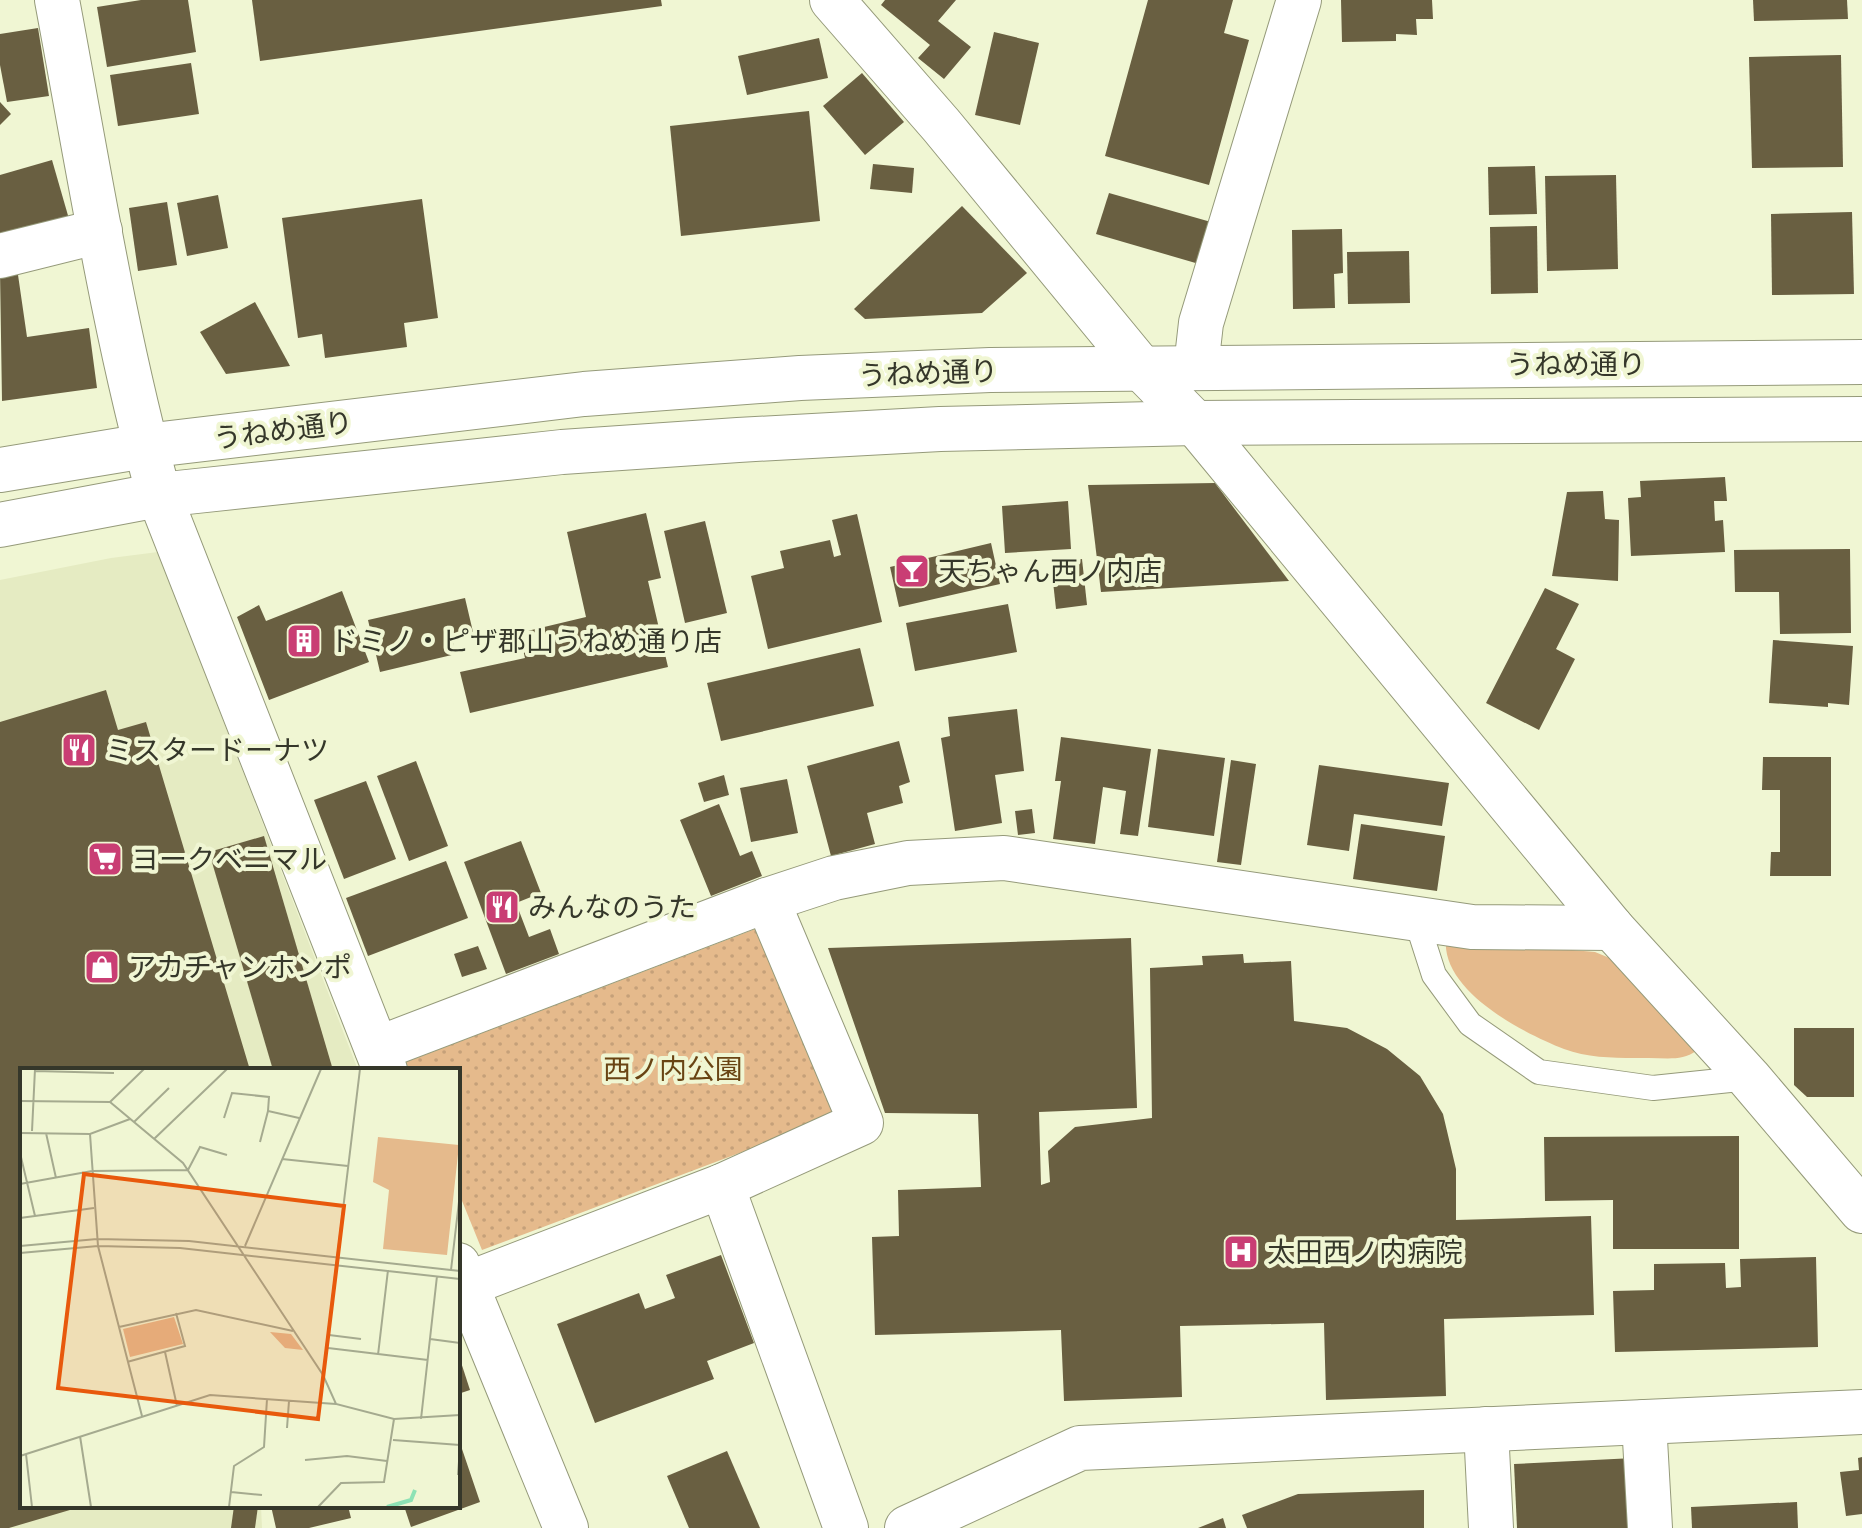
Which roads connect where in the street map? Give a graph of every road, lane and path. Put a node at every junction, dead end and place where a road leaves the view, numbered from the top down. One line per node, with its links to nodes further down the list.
1 (57, 0): 4 (street)
2 (832, 0): 8 (street)
3 (1299, 0): 7 (street)
4 (100, 231): 5 (street); 11 (street)
5 (0, 256)
6 (1862, 362): 7 (street, うねめ通り)
7 (1196, 367): 8 (street, うねめ通り)
8 (1141, 368): 10 (street); 11 (street, うねめ通り)
9 (1862, 419): 10 (street, うねめ通り)
10 (1195, 423): 13 (street, うねめ通り); 17 (street)
11 (145, 446): 12 (street, うねめ通り); 13 (street)
12 (0, 470)
13 (159, 495): 14 (street, うねめ通り); 18 (street)
14 (0, 525)
15 (767, 900): 16 (street); 18 (street); 20 (street)
16 (1416, 919): 17 (street); 19 (lane)
17 (1612, 928): 19 (street)
18 (381, 1059)
19 (1749, 1078): 21 (street)
20 (722, 1186): 22 (street); 27 (street)
21 (1861, 1205)
22 (462, 1275): 26 (street)
23 (1862, 1412): 24 (street)
24 (1644, 1422): 25 (street); 30 (street)
25 (1486, 1429): 28 (street); 29 (street)
26 (566, 1528)
27 (846, 1528)
28 (907, 1528)
29 (1491, 1528)
30 (1650, 1528)

